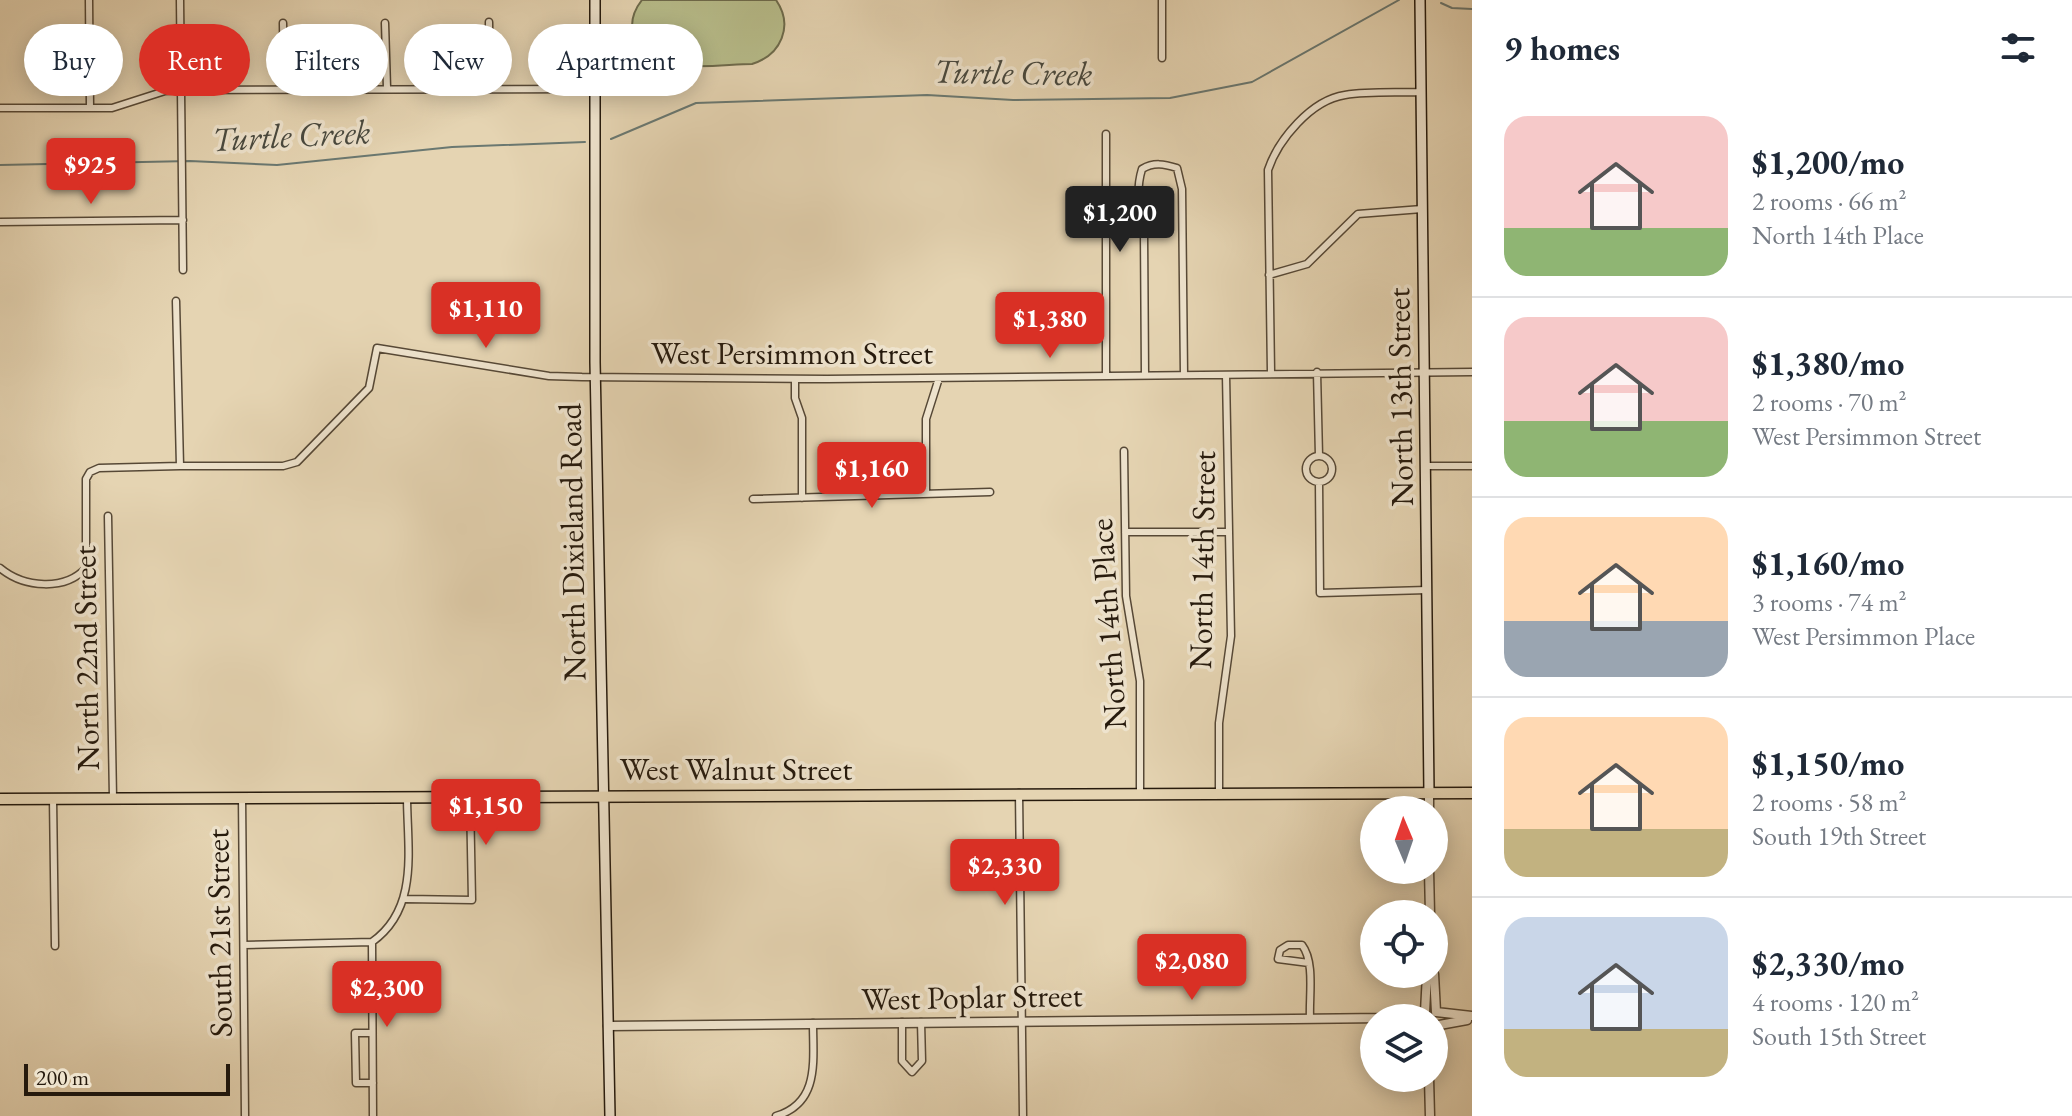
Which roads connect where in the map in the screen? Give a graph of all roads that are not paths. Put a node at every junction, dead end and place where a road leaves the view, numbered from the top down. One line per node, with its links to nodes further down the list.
1 (89, 0): 13 (street)
2 (180, 0): 6 (street)
3 (595, 0): 7 (main road, North Dixieland Road)
4 (1162, 0): 8 (street)
5 (1420, 0): 9 (main road, North 13th Street)
6 (180, 24)
7 (595, 24)
8 (1162, 58)
9 (1420, 92): 16 (main road, North 13th Street); 20 (street)
10 (157, 96): 13 (street)
11 (179, 96): 17 (street)
12 (594, 96): 30 (main road, North Dixieland Road)
13 (90, 107): 14 (street)
14 (0, 108)
15 (1106, 134): 26 (street)
16 (1422, 209): 20 (street); 24 (main road, North 13th Street)
17 (183, 220): 18 (street); 19 (street)
18 (0, 222)
19 (183, 270)
20 (1269, 275): 22 (street)
21 (176, 301): 35 (street)
22 (1271, 372): 23 (street, West Persimmon Street); 29 (street, West Persimmon Street)
23 (1317, 372): 24 (street, West Persimmon Street); 34 (street)
24 (1426, 372): 25 (street, West Persimmon Street); 36 (main road, North 13th Street)
25 (1472, 372)
26 (1106, 373): 27 (street, West Persimmon Street); 31 (street, West Persimmon Street)
27 (1145, 374): 28 (street, West Persimmon Street); 28 (street)
28 (1184, 375): 29 (street, West Persimmon Street)
29 (1226, 375): 45 (street, North 14th Street)
30 (595, 377): 32 (street, West Persimmon Street); 35 (street, West Persimmon Street); 53 (main road, North Dixieland Road)
31 (939, 378): 32 (street, West Persimmon Street); 40 (street)
32 (795, 379): 41 (street)
33 (1124, 451): 44 (street, North 14th Place)
34 (1319, 456): 38 (street); 38 (street)
35 (180, 466): 46 (street, North 22nd Street)
36 (1426, 466): 37 (street); 47 (main road, North 13th Street)
37 (1472, 466)
38 (1319, 482): 47 (street)
39 (990, 492): 40 (street)
40 (926, 494): 41 (street)
41 (802, 498): 42 (street)
42 (753, 499)
43 (108, 516): 58 (street, North 22nd Street)
44 (1125, 532): 45 (street); 49 (street, North 14th Place)
45 (1229, 532): 50 (street, North 14th Street)
46 (0, 568)
47 (1427, 590): 51 (main road, North 13th Street)
48 (1019, 793): 49 (main road, West Walnut Street); 53 (main road, West Walnut Street); 69 (street)
49 (1140, 793): 50 (main road, West Walnut Street)
50 (1219, 793): 51 (main road, West Walnut Street)
51 (1429, 793): 52 (main road, West Walnut Street)
52 (1472, 793)
53 (602, 795): 55 (main road, West Walnut Street); 74 (main road, North Dixieland Road)
54 (407, 796): 55 (main road, West Walnut Street); 56 (main road, West Walnut Street); 60 (street)
55 (470, 796): 60 (street)
56 (242, 797): 58 (main road, West Walnut Street); 62 (street, South 21st Street)
57 (53, 798): 58 (main road, West Walnut Street); 59 (main road, West Walnut Street); 63 (street)
58 (113, 798)
59 (0, 799)
60 (406, 899): 61 (street)
61 (372, 942): 62 (street); 75 (street)
62 (244, 945): 78 (street, South 21st Street)
63 (55, 946)
64 (1309, 963): 64 (street); 66 (street)
65 (1448, 1014): 68 (street)
66 (1310, 1017): 67 (street, West Poplar Street); 69 (street, West Poplar Street)
67 (1360, 1018)
68 (1472, 1018): 72 (street)
69 (1022, 1021): 71 (street, West Poplar Street); 82 (street)
70 (902, 1022): 71 (street, West Poplar Street); 71 (street); 73 (street, West Poplar Street)
71 (921, 1022)
72 (1448, 1022)
73 (813, 1023): 74 (street, West Poplar Street); 81 (street)
74 (608, 1026): 80 (main road, North Dixieland Road)
75 (372, 1033): 76 (street); 76 (street)
76 (373, 1083): 79 (street)
77 (1430, 1092): 83 (street)
78 (245, 1116)
79 (373, 1116)
80 (610, 1116)
81 (776, 1116)
82 (1023, 1116)
83 (1432, 1116)

